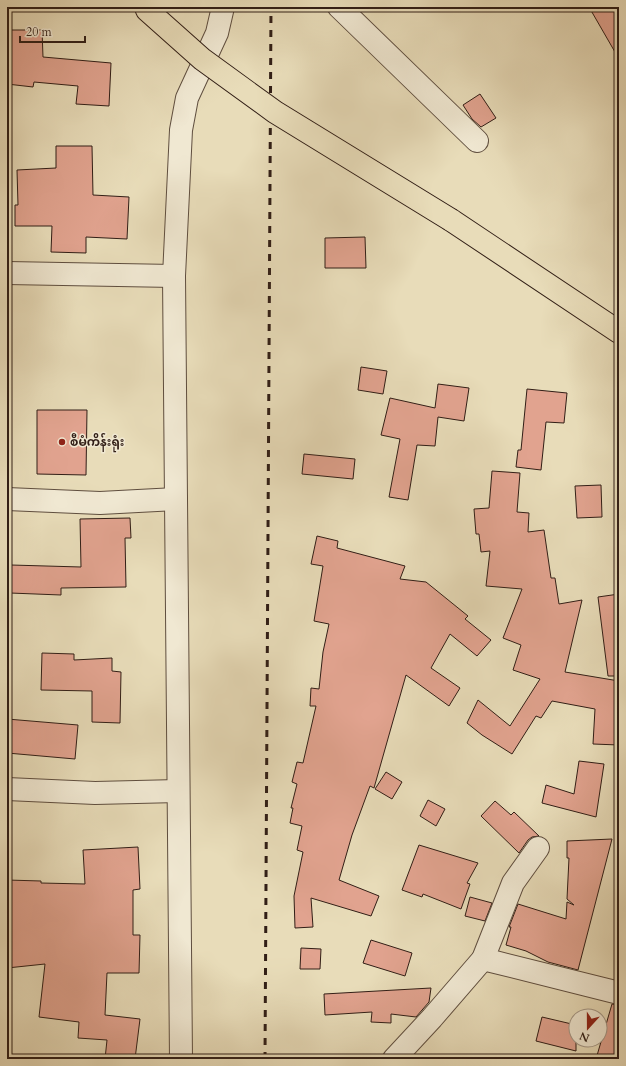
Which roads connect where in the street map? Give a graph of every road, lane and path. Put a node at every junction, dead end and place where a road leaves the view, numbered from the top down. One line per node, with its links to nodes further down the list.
1 (146, 7): 7 (highway, bridge)
2 (224, 7): 6 (street)
3 (338, 7): 4 (street)
4 (477, 141)
5 (7, 273): 6 (street)
6 (174, 276): 9 (street)
7 (619, 332)
8 (7, 499): 9 (street)
9 (176, 499): 11 (street)
10 (7, 789): 11 (street)
11 (178, 790): 15 (street)
12 (538, 848): 13 (street)
13 (483, 959): 14 (street); 16 (street)
14 (619, 993)
15 (180, 1059)
16 (394, 1059)

